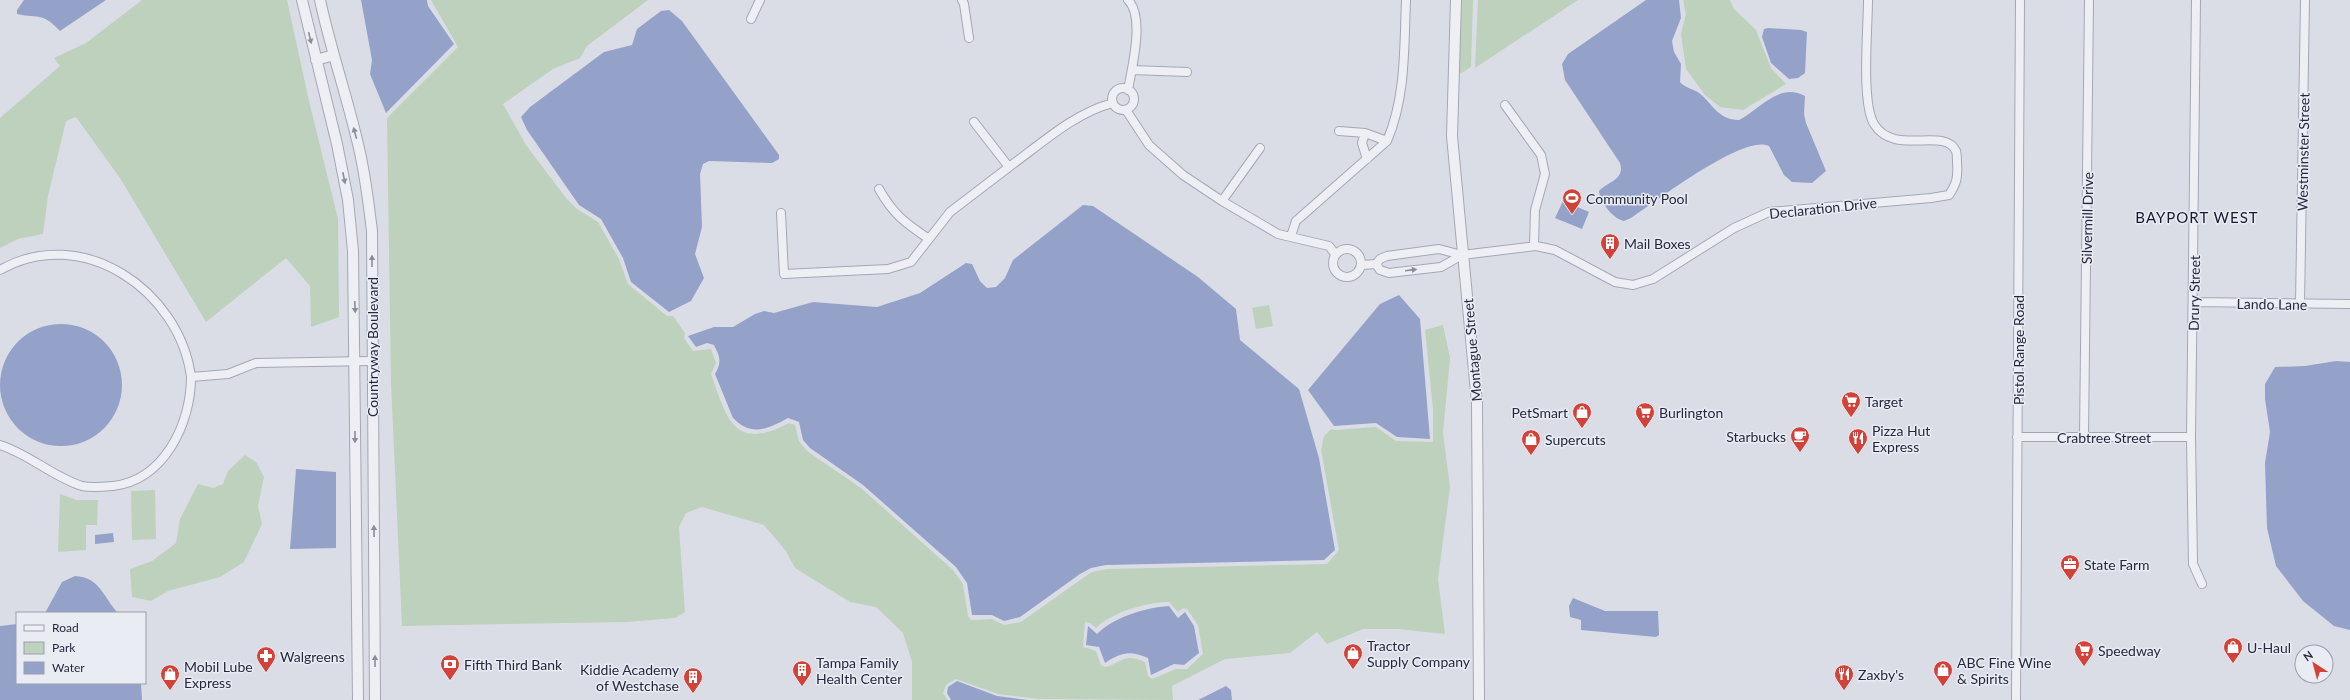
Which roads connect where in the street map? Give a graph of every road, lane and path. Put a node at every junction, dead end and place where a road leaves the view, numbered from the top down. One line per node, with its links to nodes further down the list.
1 (302, 0): 16 (street, Countryway Boulevard, one-way to 16)
2 (320, 0): 15 (street, Countryway Boulevard)
3 (760, 0): 13 (street)
4 (962, 0): 14 (street)
5 (1128, 0): 17 (street)
6 (1406, 0): 26 (street)
7 (1456, 0): 37 (street, Montague Street)
8 (1868, 0): 35 (street, Declaration Drive)
9 (2020, 0): 48 (street, Pistol Range Road)
10 (2089, 0): 47 (street, Silvermill Drive)
11 (2196, 0): 41 (street, Drury Street)
12 (2305, 0): 42 (street, Westminster Street)
13 (750, 19)
14 (969, 38)
15 (334, 55): 16 (street); 44 (street, Countryway Boulevard, one-way to 15)
16 (316, 60): 45 (street, Countryway Boulevard, one-way to 45)
17 (1132, 70): 18 (street); 19 (street)
18 (1187, 72)
19 (1128, 90): 20 (street); 22 (street)
20 (1113, 103): 22 (street); 29 (street)
21 (1505, 104): 35 (street)
22 (1126, 110): 31 (street)
23 (974, 122): 29 (street)
24 (1339, 131): 25 (street)
25 (1365, 133): 26 (street); 28 (street)
26 (1387, 141): 28 (street)
27 (1260, 148): 31 (street)
28 (1367, 159): 33 (street)
29 (1009, 167): 34 (street)
30 (879, 189): 34 (street)
31 (1222, 201): 33 (street)
32 (781, 213): 34 (street)
33 (1291, 236): 36 (street)
34 (929, 239)
35 (1534, 246): 37 (street, Declaration Drive)
36 (1335, 254): 39 (street); 39 (street)
37 (1462, 255): 38 (street); 38 (street, one-way to 37); 54 (street, Montague Street)
38 (1376, 264): 39 (street)
39 (1362, 265)
40 (0, 270): 46 (street)
41 (2194, 302): 42 (street, Lando Lane); 49 (street, Drury Street)
42 (2300, 304): 43 (street, Lando Lane)
43 (2350, 304)
44 (371, 361): 45 (street); 53 (street, Countryway Boulevard, one-way to 44)
45 (355, 362): 46 (street); 52 (street, Countryway Boulevard, one-way to 52)
46 (191, 377): 50 (street)
47 (2084, 436): 48 (street, Crabtree Street); 49 (street, Crabtree Street)
48 (2017, 437): 55 (street, Pistol Range Road)
49 (2191, 437): 51 (street, Drury Street)
50 (0, 445)
51 (2202, 584)
52 (358, 700)
53 (375, 700)
54 (1478, 700)
55 (2016, 700)

